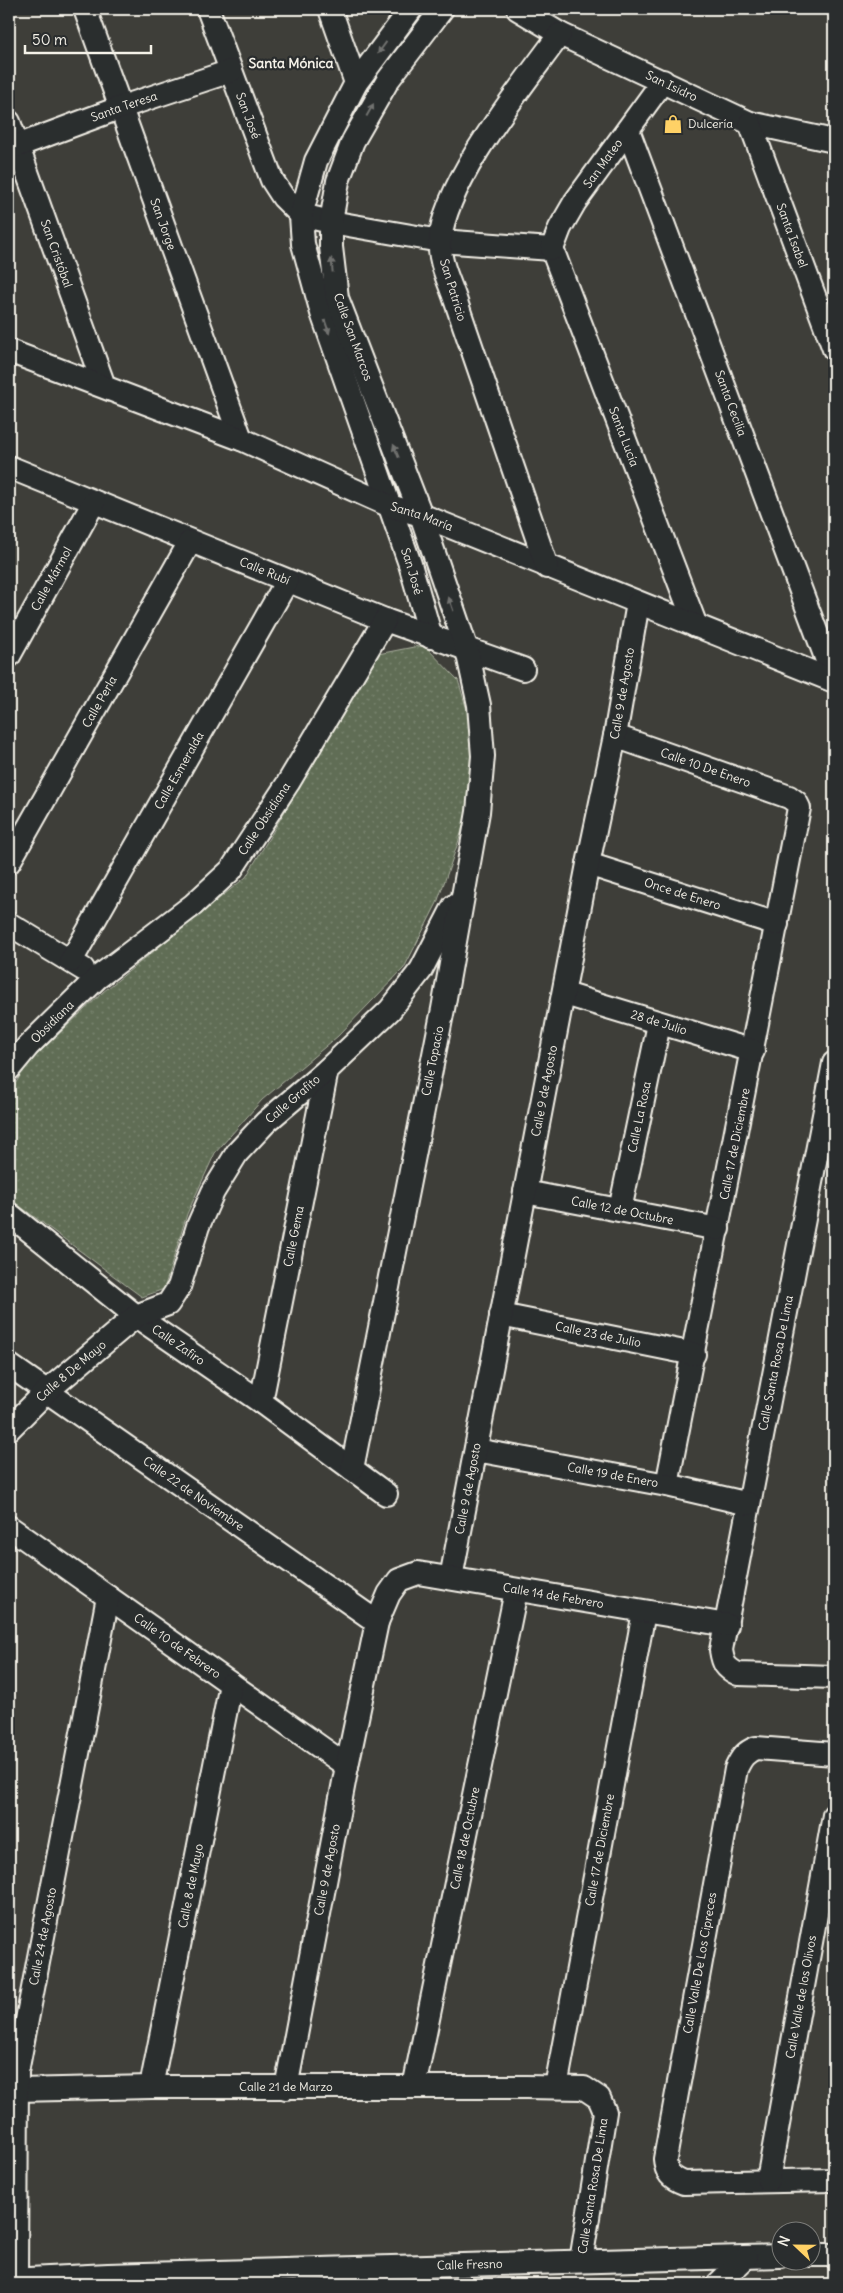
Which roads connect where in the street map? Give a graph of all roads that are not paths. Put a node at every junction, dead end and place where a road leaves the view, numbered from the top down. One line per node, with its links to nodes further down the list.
1 (85, 9): 11 (street, San Jorge)
2 (208, 9): 8 (street, San José)
3 (330, 9): 10 (street)
4 (411, 9): 10 (street, Calle San Marcos, one-way to 10)
5 (442, 9): 18 (street, Calle San Marcos, one-way to 5)
6 (518, 9): 7 (street, San Isidro)
7 (560, 34): 9 (street, San Isidro); 19 (street, San Patricio)
8 (231, 71): 11 (street, Santa Teresa); 17 (street, San José)
9 (662, 81): 13 (street, San Isidro); 14 (street, San Mateo)
10 (356, 83): 17 (street, Calle San Marcos)
11 (119, 108): 16 (street, Santa Teresa); 24 (street, San Jorge)
12 (9, 122): 16 (street, San Cristóbal)
13 (750, 123): 15 (street, San Isidro); 21 (street, Santa Isabel)
14 (628, 130): 20 (street, San Mateo); 39 (street, Santa Cecilia)
15 (834, 141)
16 (18, 146): 23 (street, San Cristóbal)
17 (301, 214): 18 (street); 27 (street, Calle San Marcos, one-way to 27)
18 (331, 222): 19 (street); 28 (street, Calle San Marcos, one-way to 18)
19 (440, 242): 20 (street); 30 (street, San Patricio)
20 (552, 249): 34 (street, Santa Lucía)
21 (834, 349)
22 (9, 351): 23 (street, Santa María)
23 (104, 386): 24 (street, Santa María)
24 (241, 439): 27 (street, Santa María)
25 (9, 466): 26 (street, Calle Rubí)
26 (94, 502): 29 (street, Calle Rubí); 37 (street, Calle Mármol)
27 (390, 506): 28 (street, Santa María); 35 (street, San José)
28 (421, 515): 30 (street, Santa María); 36 (street, Calle San Marcos, one-way to 28)
29 (190, 542): 31 (street, Calle Rubí); 42 (street, Calle Perla)
30 (547, 567): 32 (street, Santa María)
31 (287, 581): 33 (street, Calle Rubí); 47 (street, Calle Esmeralda)
32 (638, 603): 34 (street, Santa María); 40 (street, Calle 9 de Agosto)
33 (385, 620): 35 (street, Calle Rubí); 48 (street, Calle Obsidiana)
34 (696, 626): 39 (street, Santa María)
35 (431, 637): 36 (street, Calle Rubí)
36 (467, 650): 38 (street, Calle Rubí); 44 (street, Calle Topacio)
37 (9, 656)
38 (523, 669)
39 (834, 680)
40 (615, 736): 41 (street, Calle 10 De Enero); 43 (street, Calle 9 de Agosto)
41 (796, 802): 46 (street, Calle 17 de Diciembre)
42 (9, 862)
43 (588, 864): 46 (street, Once de Enero); 49 (street, Calle 9 de Agosto)
44 (464, 886): 54 (street, Calle Grafito); 67 (street, Calle Topacio)
45 (9, 924): 47 (street)
46 (777, 924): 51 (street, Calle 17 de Diciembre)
47 (71, 961): 48 (street)
48 (97, 978): 53 (street, Obsidiana)
49 (565, 994): 50 (street, 28 de Julio); 55 (street, Calle 9 de Agosto)
50 (659, 1024): 51 (street, 28 de Julio); 56 (street, Calle La Rosa)
51 (753, 1051): 58 (street, Calle 17 de Diciembre)
52 (834, 1063): 70 (street, Calle Santa Rosa De Lima)
53 (9, 1069)
54 (327, 1070): 60 (street, Calle Grafito); 64 (street, Calle Gema)
55 (525, 1192): 56 (street, Calle 12 de Octubre); 59 (street, Calle 9 de Agosto)
56 (620, 1210): 58 (street, Calle 12 de Octubre)
57 (9, 1214): 60 (street, Calle Zafiro)
58 (718, 1229): 61 (street, Calle 17 de Diciembre)
59 (501, 1315): 61 (street, Calle 23 de Julio); 66 (street, Calle 9 de Agosto)
60 (136, 1316): 63 (street, Calle 8 De Mayo); 64 (street, Calle Zafiro)
61 (694, 1354): 68 (street, Calle 17 de Diciembre)
62 (9, 1365): 63 (street, Calle 22 de Noviembre)
63 (46, 1392): 65 (street, Calle 8 De Mayo); 77 (street, Calle 22 de Noviembre)
64 (261, 1402): 67 (street, Calle Zafiro)
65 (9, 1429)
66 (476, 1450): 68 (street, Calle 19 de Enero); 72 (street, Calle 9 de Agosto)
67 (352, 1469): 69 (street, Calle Zafiro)
68 (667, 1485): 70 (street, Calle 19 de Enero)
69 (386, 1494)
70 (748, 1504): 78 (street, Calle Santa Rosa De Lima)
71 (9, 1527): 75 (street, Calle 10 de Febrero)
72 (452, 1578): 73 (street, Calle 14 de Febrero); 74 (street, Calle 14 de Febrero)
73 (516, 1591): 76 (street, Calle 14 de Febrero); 86 (street, Calle 18 de Octubre)
74 (389, 1594): 77 (street, Calle 9 de Agosto)
75 (108, 1597): 80 (street, Calle 10 de Febrero); 84 (street, Calle 24 de Agosto)
76 (644, 1612): 78 (street, Calle 14 de Febrero); 87 (street, Calle 17 de Diciembre)
77 (377, 1622): 82 (street, Calle 9 de Agosto)
78 (726, 1625): 79 (street, Calle Santa Rosa De Lima)
79 (833, 1671)
80 (231, 1684): 82 (street, Calle 10 de Febrero); 85 (street, Calle 8 de Mayo)
81 (834, 1754): 89 (street, Calle Valle De Los Cipreces)
82 (347, 1766): 88 (street, Calle 9 de Agosto)
83 (834, 1814): 89 (street, Calle Valle de los Olivos)
84 (14, 2076): 85 (street, Calle 21 de Marzo); 97 (street, Calle 24 de Agosto)
85 (151, 2087): 88 (street, Calle 21 de Marzo)
86 (414, 2087): 87 (street, Calle 21 de Marzo); 88 (street, Calle 21 de Marzo)
87 (556, 2087): 95 (street, Calle Santa Rosa De Lima)
88 (286, 2088)
89 (768, 2180): 90 (street)
90 (834, 2180)
91 (820, 2255): 92 (street)
92 (834, 2255)
93 (770, 2256): 94 (street, Calle Fresno)
94 (746, 2257): 95 (street, Calle Fresno); 99 (street)
95 (581, 2261): 96 (street, Calle Fresno)
96 (387, 2276): 98 (street, Calle Fresno)
97 (12, 2280): 98 (street, Calle Fresno)
98 (107, 2280)
99 (718, 2284)

